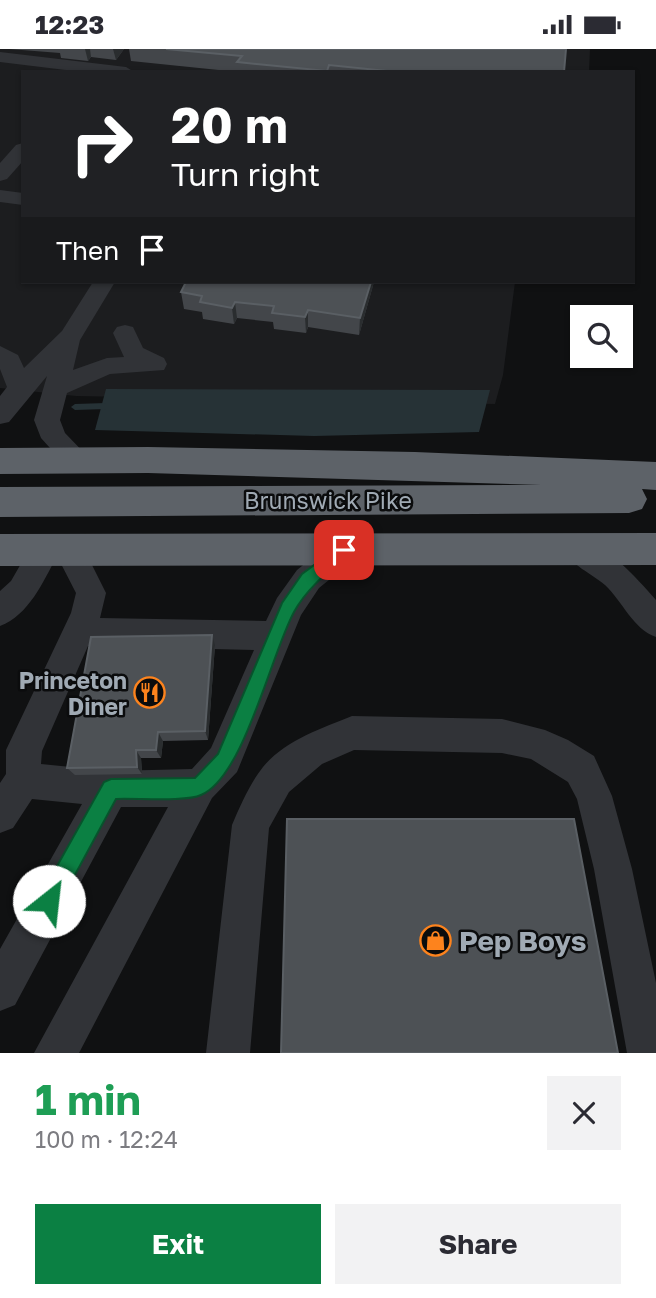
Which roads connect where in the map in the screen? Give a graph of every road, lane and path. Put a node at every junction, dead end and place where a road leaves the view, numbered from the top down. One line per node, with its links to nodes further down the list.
1 (0, 57): 2 (street)
2 (91, 70)
3 (21, 151): 4 (street)
4 (0, 175)
5 (0, 196): 6 (street)
6 (21, 199)
7 (103, 284): 9 (street)
8 (125, 333): 12 (street)
9 (70, 337): 11 (street); 12 (street)
10 (0, 354): 11 (street)
11 (20, 388): 13 (street)
12 (55, 388): 15 (street)
13 (0, 415)
14 (0, 461): 15 (highway)
15 (78, 461): 16 (highway)
16 (656, 475)
17 (656, 499): 18 (highway, Brunswick Pike)
18 (0, 502)
19 (578, 549): 20 (highway); 23 (highway); 25 (street)
20 (656, 549)
21 (0, 550): 22 (highway)
22 (57, 550): 23 (highway); 24 (street); 26 (street)
23 (344, 550): 27 (street)
24 (0, 612)
25 (656, 623)
26 (77, 632): 27 (street); 28 (street)
27 (277, 636): 29 (street)
28 (26, 776): 30 (street); 31 (street)
29 (200, 786): 30 (street); 33 (street)
30 (111, 789): 32 (street)
31 (0, 815)
32 (0, 990)
33 (56, 1053)
34 (228, 1053): 35 (street)
35 (649, 1053)

